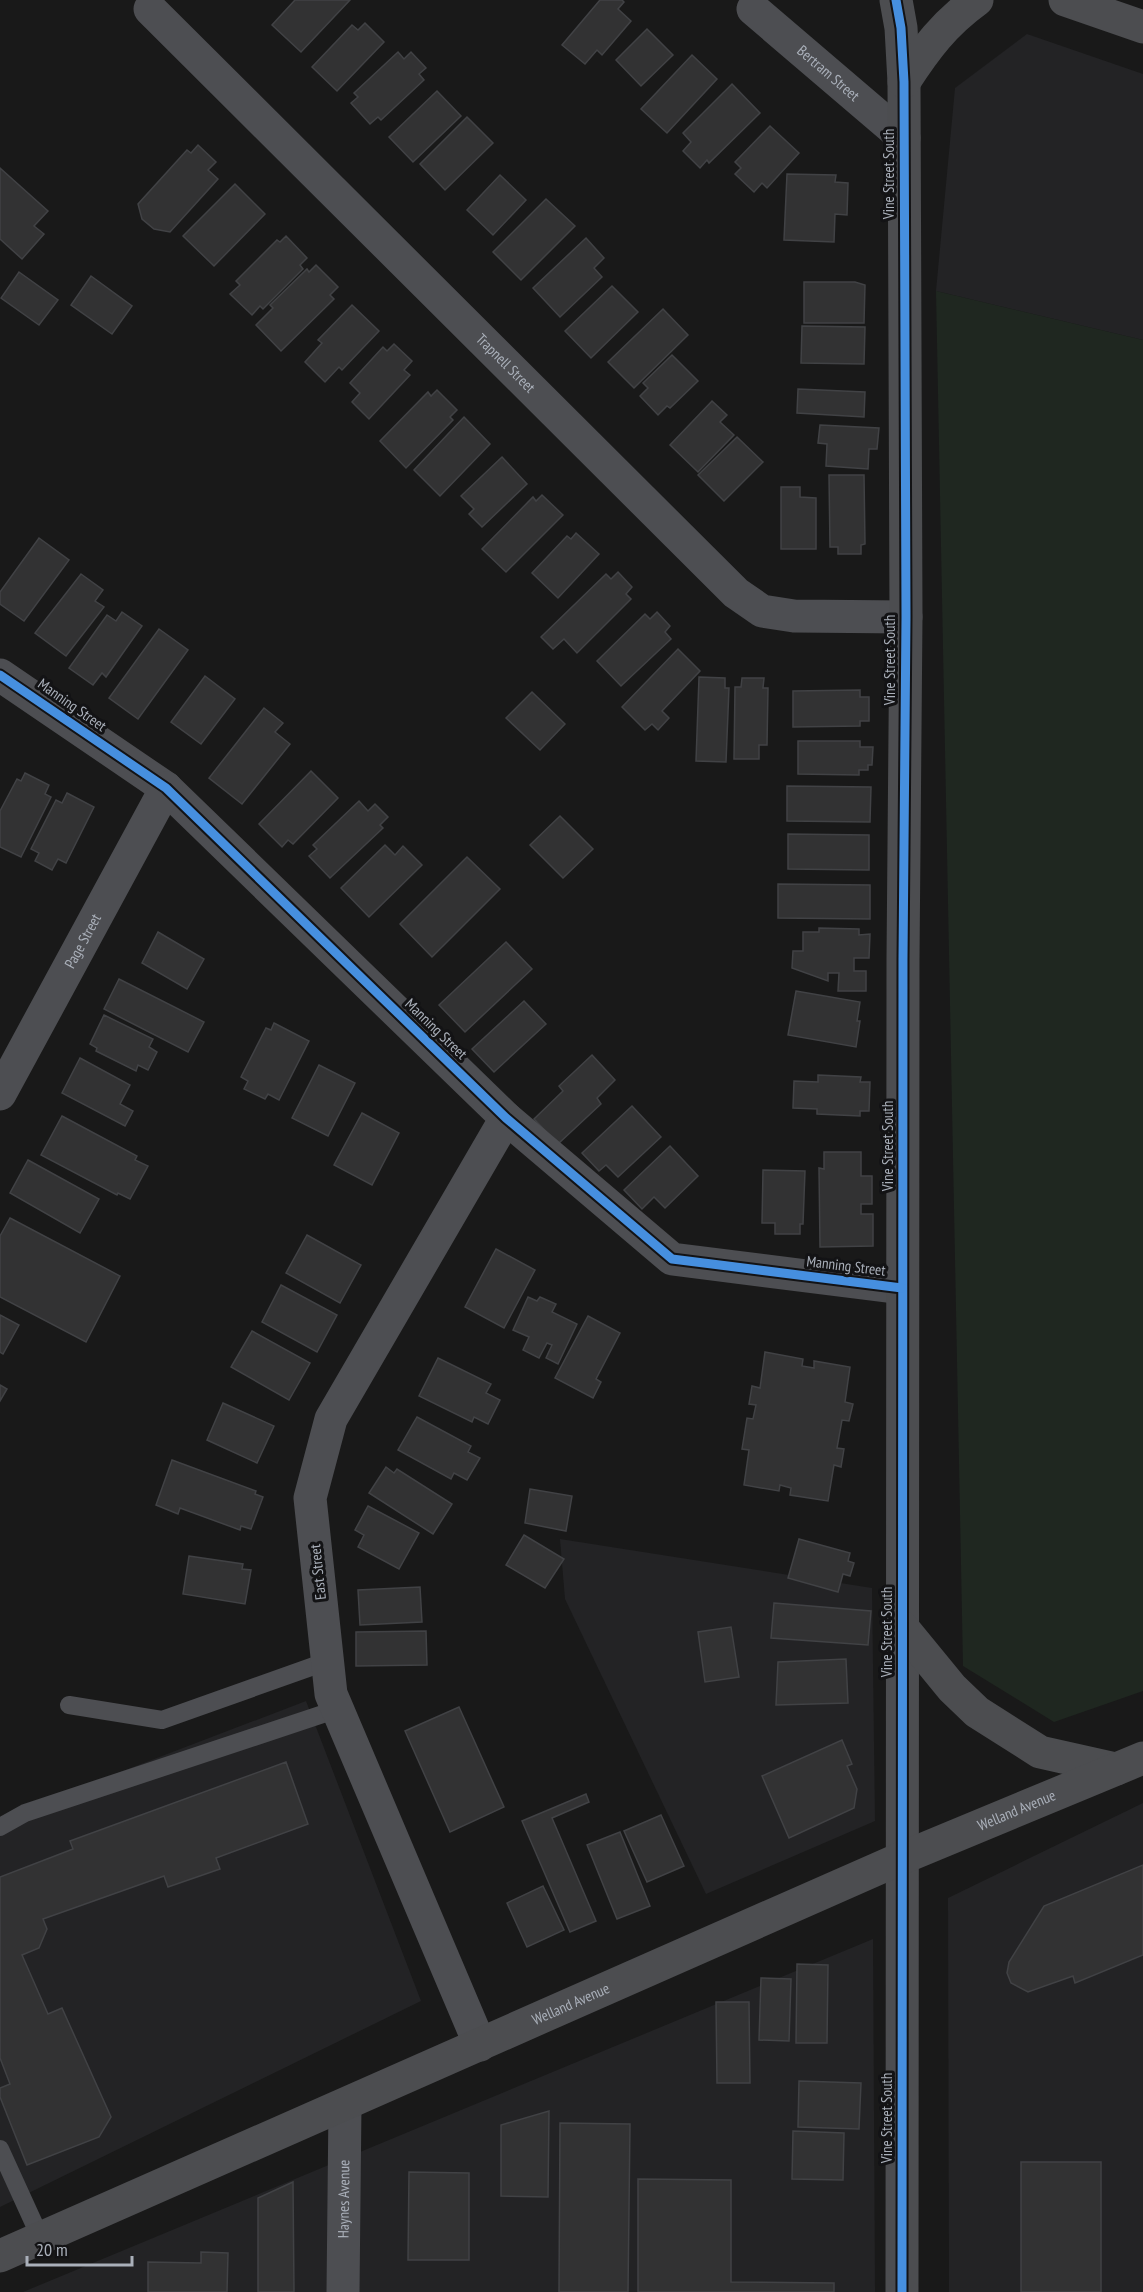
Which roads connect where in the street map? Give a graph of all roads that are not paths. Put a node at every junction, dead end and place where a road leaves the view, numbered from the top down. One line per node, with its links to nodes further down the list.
1 (896, 0): 7 (street, Vine Street South)
2 (977, 0): 7 (street)
3 (1065, 0): 6 (street)
4 (150, 9): 9 (street, Trapnell Street)
5 (753, 9): 8 (street, Bertram Street)
6 (1143, 27)
7 (904, 82): 8 (street, Vine Street South)
8 (904, 138): 9 (street, Vine Street South)
9 (906, 617): 14 (street, Vine Street South)
10 (0, 675): 11 (street, Manning Street)
11 (166, 788): 12 (street, Page Street); 13 (street, Manning Street)
12 (0, 1094)
13 (506, 1118): 14 (street, Manning Street); 16 (street, East Street)
14 (902, 1288): 15 (street, Vine Street South)
15 (902, 1627): 19 (street); 21 (street, Vine Street South)
16 (328, 1661): 17 (lane); 18 (street, East Street)
17 (69, 1705)
18 (338, 1709): 20 (lane); 22 (street, East Street)
19 (1129, 1764): 21 (street, Welland Avenue)
20 (0, 1827)
21 (902, 1858): 22 (street, Welland Avenue); 28 (street, Vine Street South)
22 (480, 2045): 23 (street, Welland Avenue)
23 (345, 2105): 25 (street, Welland Avenue); 27 (street, Haynes Avenue)
24 (0, 2149): 25 (lane)
25 (41, 2239): 26 (street, Welland Avenue)
26 (0, 2256)
27 (343, 2292)
28 (902, 2292)

